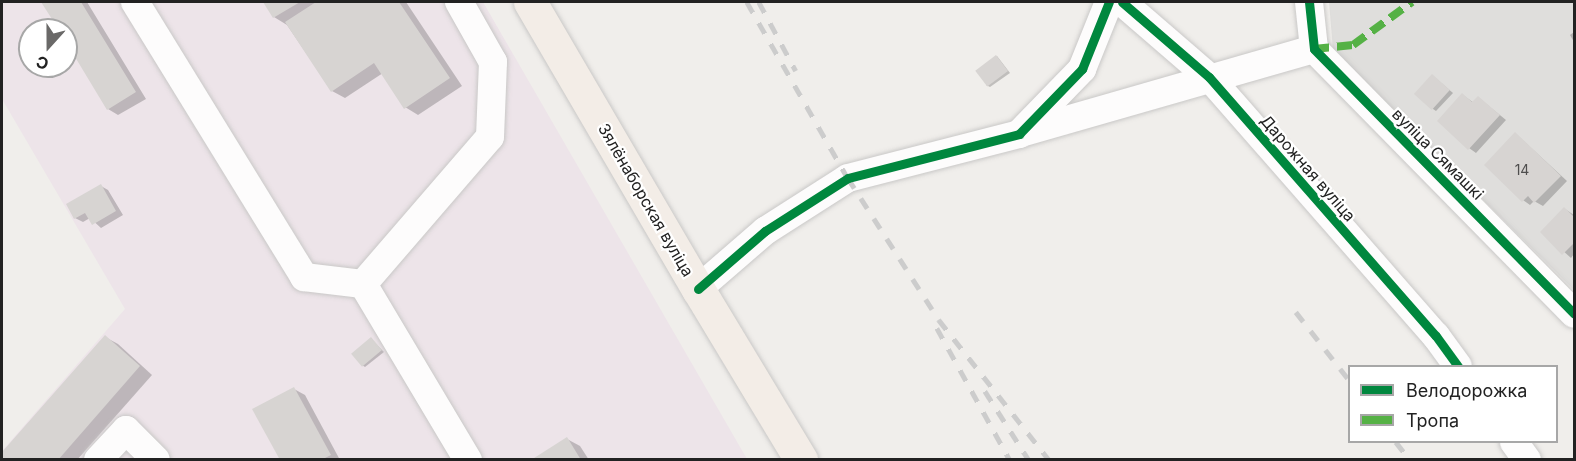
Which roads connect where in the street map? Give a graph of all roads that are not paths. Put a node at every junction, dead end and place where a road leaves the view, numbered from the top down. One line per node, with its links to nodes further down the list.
1 (135, 2): 10 (street)
2 (459, 2): 10 (street)
3 (530, 2): 11 (main road, Зялёнаборская вуліца)
4 (1109, 2): 9 (street)
5 (1122, 2): 8 (street, Дарожная вуліца)
6 (1309, 2): 7 (street)
7 (1314, 49): 8 (street); 12 (street, вуліца Сямашкі)
8 (1209, 77): 9 (street); 13 (street, Дарожная вуліца)
9 (1019, 134): 11 (street)
10 (363, 284): 17 (street)
11 (698, 289): 18 (main road, Зялёнаборская вуліца)
12 (1575, 314)
13 (1457, 365)
14 (1515, 443): 19 (street)
15 (98, 459): 16 (street)
16 (156, 459)
17 (468, 459)
18 (801, 459)
19 (1527, 459)

